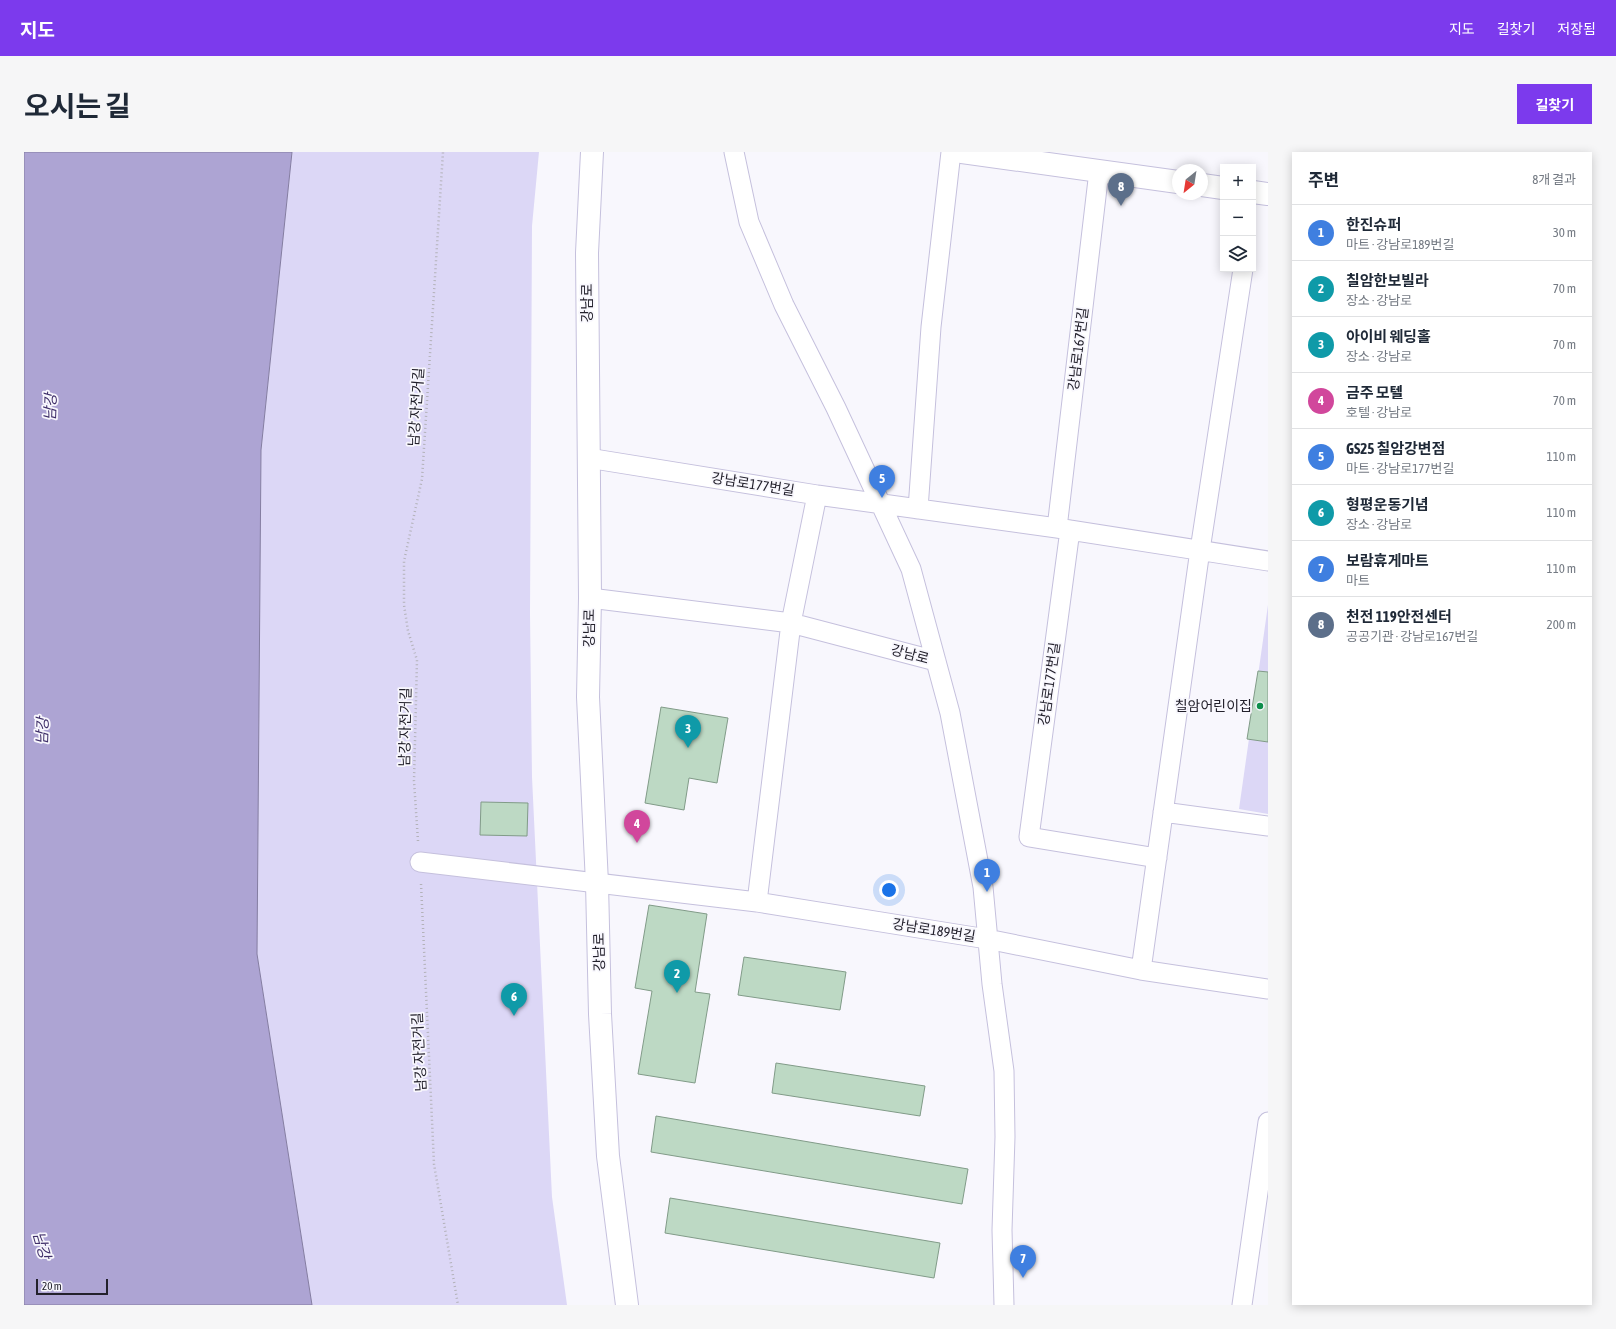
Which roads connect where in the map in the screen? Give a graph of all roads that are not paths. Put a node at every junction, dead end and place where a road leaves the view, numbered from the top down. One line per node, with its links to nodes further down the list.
1 (592, 152): 10 (street, 강남로)
2 (734, 152): 12 (street)
3 (951, 152): 13 (street)
4 (962, 152): 5 (street)
5 (1099, 171): 6 (street); 14 (street, 강남로167번길)
6 (1172, 181)
7 (1208, 186): 8 (street)
8 (1220, 188)
9 (1243, 272): 15 (street)
10 (588, 458): 11 (street, 강남로177번길); 17 (street, 강남로)
11 (817, 495): 12 (street, 강남로177번길); 18 (street)
12 (879, 502): 13 (street, 강남로177번길); 19 (street)
13 (918, 509): 14 (street, 강남로177번길)
14 (1063, 529): 15 (street, 강남로177번길); 22 (street, 강남로177번길)
15 (1200, 550): 16 (street, 강남로177번길); 20 (street)
16 (1268, 560)
17 (590, 598): 18 (street, 강남로); 24 (street, 강남로)
18 (791, 623): 19 (street, 강남로); 25 (street)
19 (936, 661): 26 (street)
20 (1163, 812): 21 (street); 22 (street)
21 (1268, 826)
22 (1156, 858): 27 (street)
23 (420, 862): 24 (street, 강남로189번길)
24 (597, 883): 25 (street, 강남로189번길); 30 (street, 강남로)
25 (757, 902): 26 (street, 강남로189번길)
26 (987, 939): 27 (street, 강남로189번길); 31 (street)
27 (1141, 970): 28 (street, 강남로189번길)
28 (1268, 989)
29 (1268, 1122): 32 (street)
30 (627, 1305)
31 (1004, 1305)
32 (1242, 1305)

